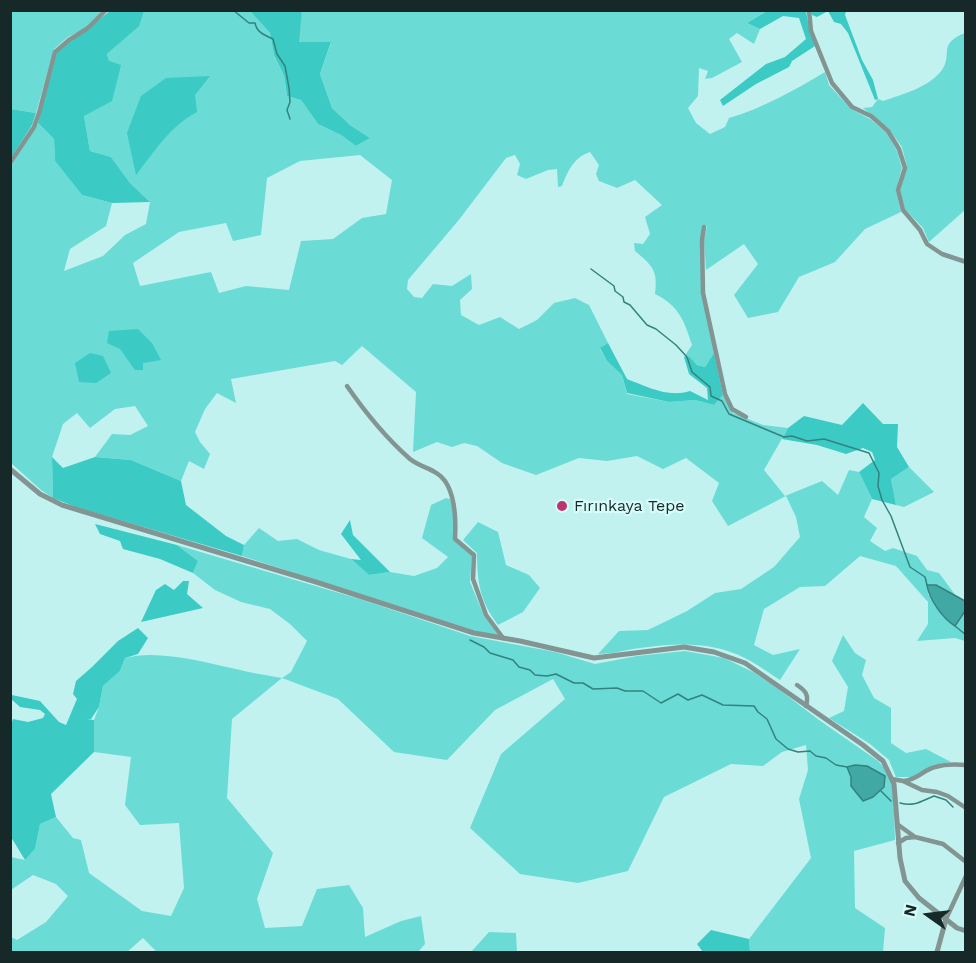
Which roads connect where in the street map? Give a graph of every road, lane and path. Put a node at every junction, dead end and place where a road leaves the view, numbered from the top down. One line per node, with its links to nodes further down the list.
1 (106, 10): 3 (street)
2 (809, 10): 5 (street)
3 (10, 163)
4 (704, 227): 7 (street)
5 (966, 262)
6 (347, 386): 9 (street)
7 (746, 417)
8 (10, 469): 9 (street)
9 (503, 638): 11 (street)
10 (797, 685): 11 (street)
11 (806, 706): 13 (street)
12 (966, 765): 14 (street)
13 (892, 779): 14 (street); 16 (street)
14 (903, 781): 15 (street)
15 (966, 808)
16 (897, 824): 17 (street); 18 (street)
17 (915, 837): 18 (street); 19 (street)
18 (898, 843): 21 (street)
19 (966, 862)
20 (965, 877): 21 (street)
21 (946, 919): 22 (street); 23 (street)
22 (966, 931)
23 (937, 952)

